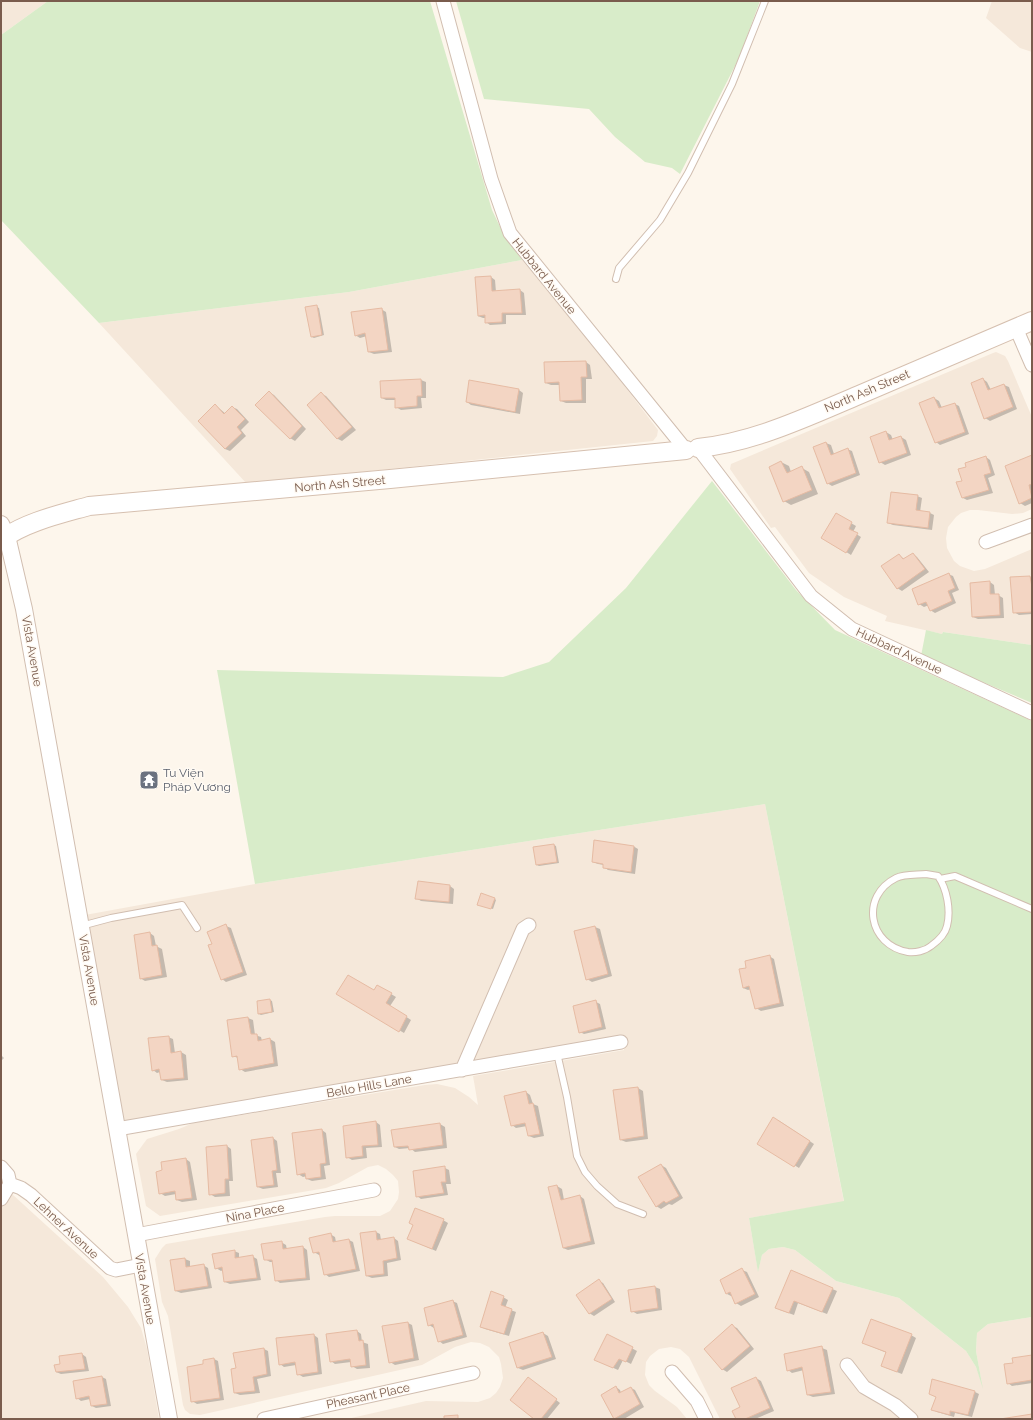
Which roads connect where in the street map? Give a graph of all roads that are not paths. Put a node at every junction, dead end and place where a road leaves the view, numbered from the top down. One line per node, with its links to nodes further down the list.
1 (443, 1): 7 (street, Hubbard Avenue)
2 (765, 1): 3 (lane)
3 (616, 279)
4 (1032, 321): 5 (main road, North Ash Street)
5 (1016, 328): 6 (street); 7 (main road, North Ash Street)
6 (1032, 365)
7 (692, 449): 9 (main road, North Ash Street); 11 (street, Hubbard Avenue)
8 (1032, 525): 10 (street)
9 (3, 533): 15 (street, Vista Avenue)
10 (986, 542)
11 (1032, 713)
12 (940, 880): 12 (lane); 13 (lane)
13 (1032, 909)
14 (529, 925): 19 (street)
15 (81, 926): 16 (lane); 20 (street, Vista Avenue)
16 (197, 928)
17 (621, 1042): 18 (street, Bello Hills Lane)
18 (557, 1052): 19 (street, Bello Hills Lane); 25 (lane)
19 (462, 1070): 20 (street, Bello Hills Lane)
20 (117, 1129): 26 (street, Vista Avenue)
21 (1, 1167): 22 (street)
22 (10, 1184): 24 (street); 27 (street, Lehner Avenue)
23 (374, 1190): 26 (street, Nina Place)
24 (1, 1200)
25 (643, 1214)
26 (136, 1235): 27 (street, Vista Avenue)
27 (141, 1266): 31 (street, Vista Avenue)
28 (847, 1365): 34 (street)
29 (672, 1372): 33 (street)
30 (472, 1373): 32 (street, Pheasant Place)
31 (169, 1419)
32 (264, 1419)
33 (706, 1419)
34 (911, 1419)

